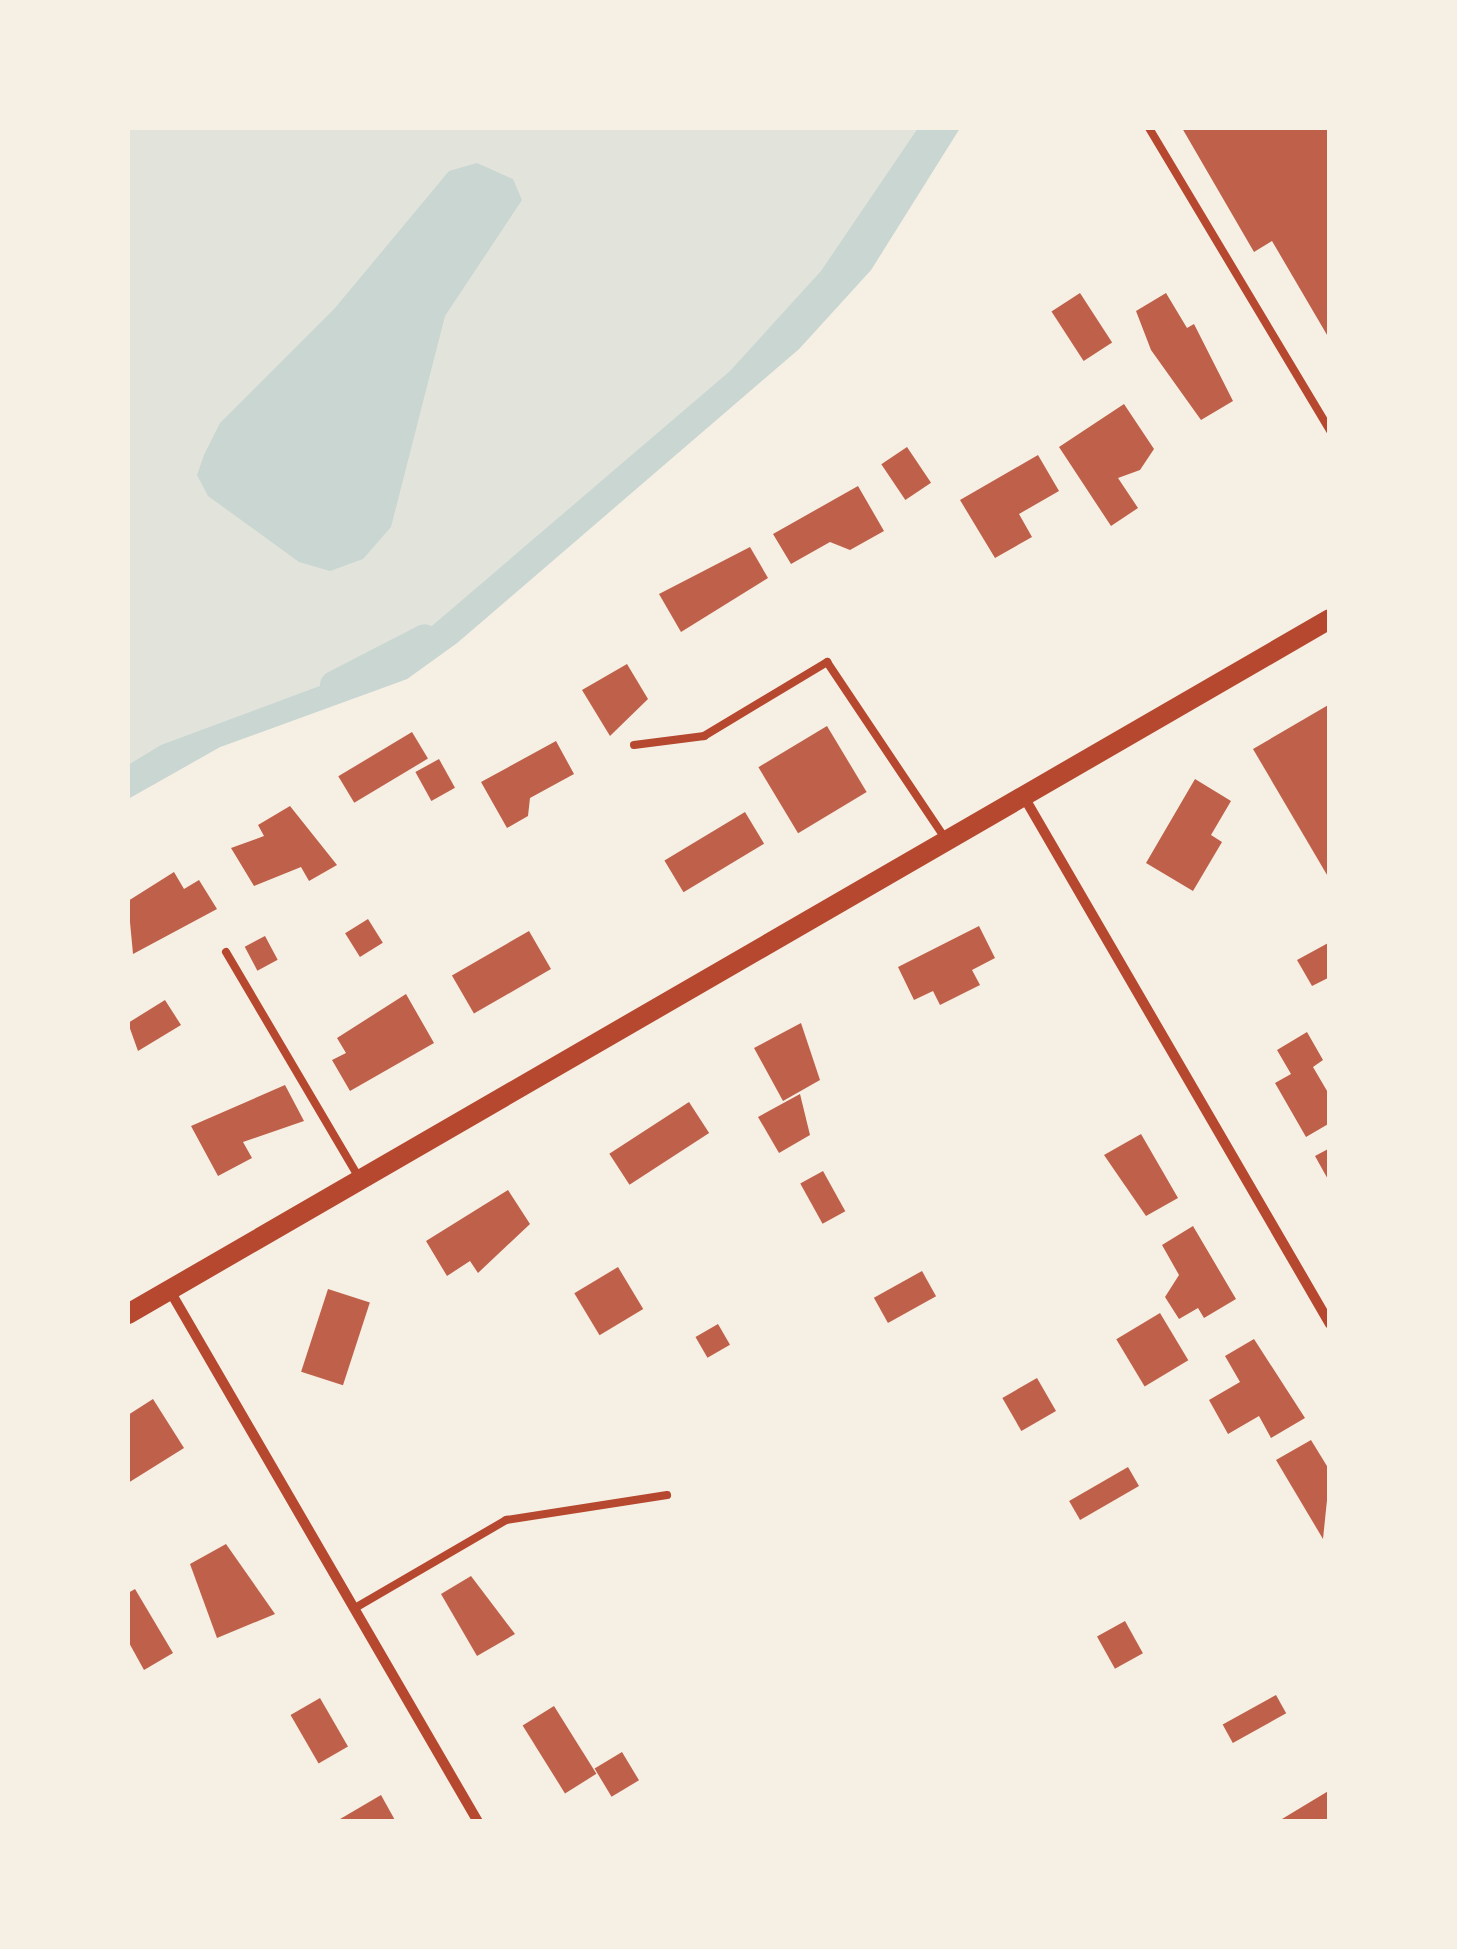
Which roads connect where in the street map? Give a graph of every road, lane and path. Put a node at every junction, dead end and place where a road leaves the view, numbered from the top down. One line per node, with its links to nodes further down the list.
1 (1149, 128): 2 (lane)
2 (1330, 431)
3 (1330, 619): 5 (main road)
4 (634, 745): 6 (lane)
5 (1024, 796): 6 (main road); 11 (street)
6 (946, 841): 8 (main road)
7 (226, 952): 8 (lane)
8 (360, 1180): 9 (main road)
9 (169, 1290): 10 (main road); 13 (street)
10 (128, 1314)
11 (1330, 1324)
12 (667, 1495): 13 (lane)
13 (354, 1608): 14 (street)
14 (478, 1822)

